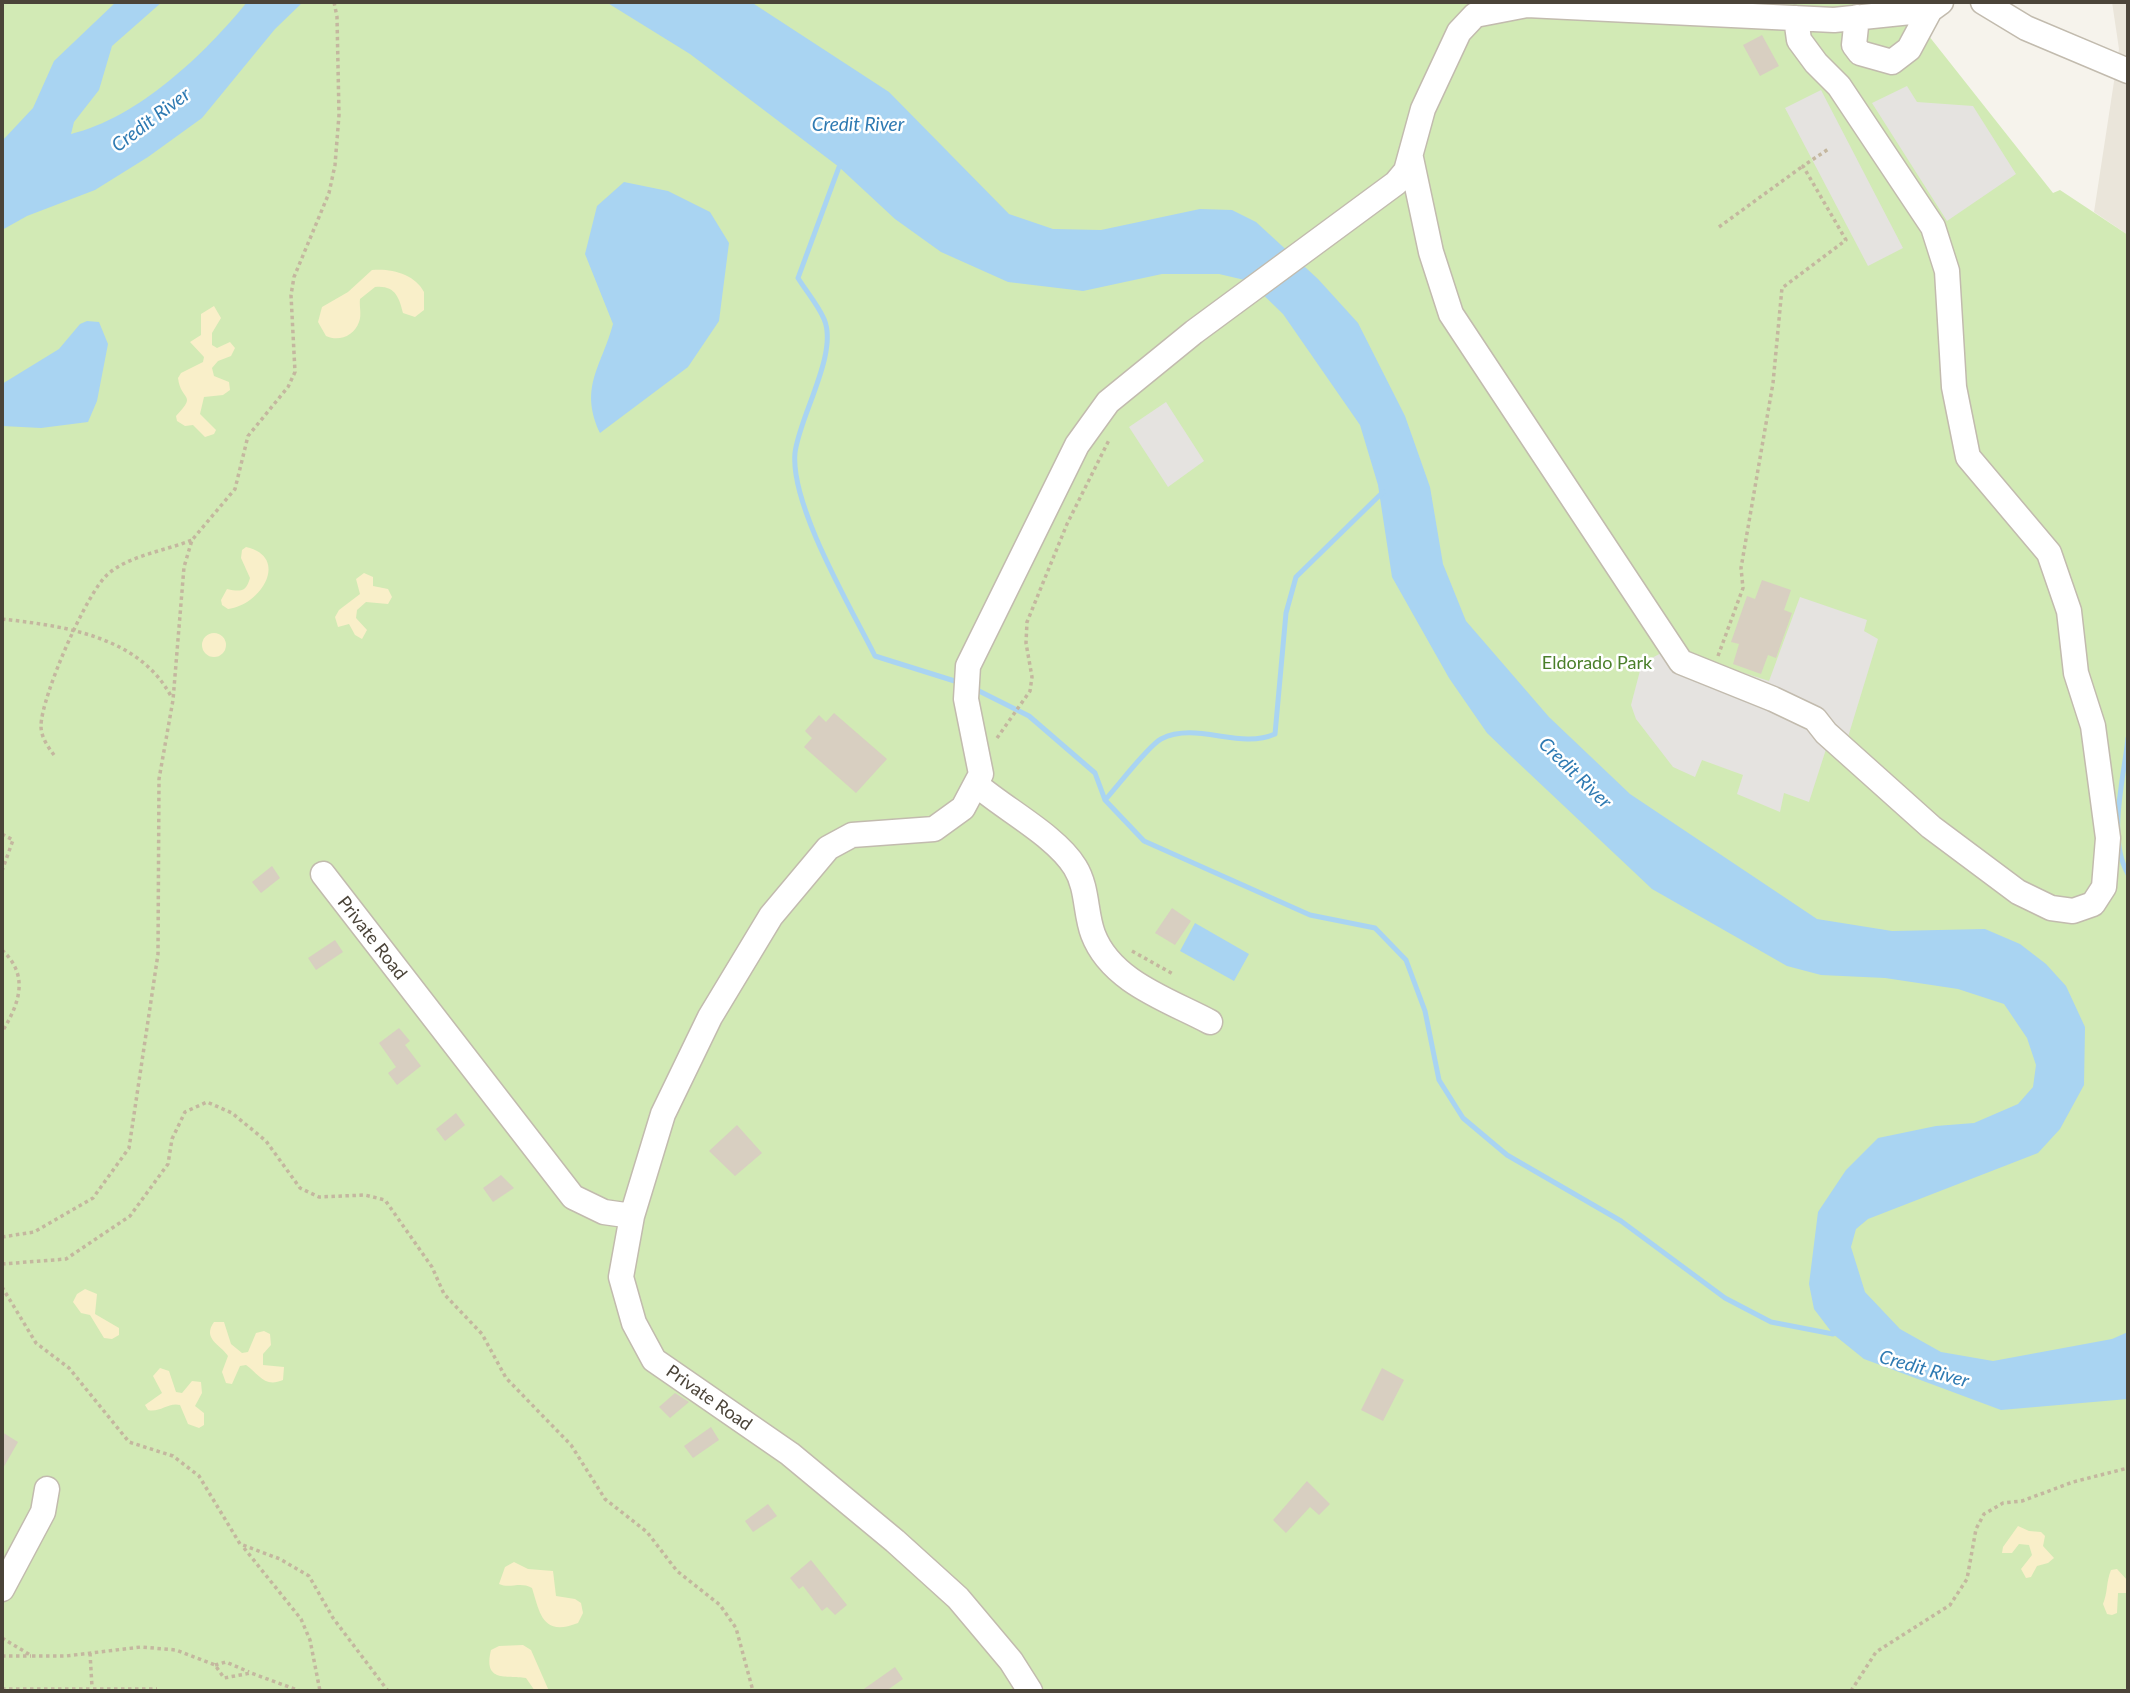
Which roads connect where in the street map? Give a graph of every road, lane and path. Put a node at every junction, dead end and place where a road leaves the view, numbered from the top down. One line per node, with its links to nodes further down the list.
1 (1983, 2): 7 (street)
2 (334, 3): 14 (path)
3 (1936, 6): 4 (street); 6 (street)
4 (1857, 17): 5 (street); 6 (street)
5 (1796, 18): 8 (street); 10 (street)
6 (1860, 53): 8 (street)
7 (2128, 71)
8 (1828, 75): 17 (street)
9 (1830, 148): 11 (path)
10 (1411, 158): 17 (street); 21 (street)
11 (1803, 166): 12 (path); 17 (path)
12 (1719, 227)
13 (1112, 430): 19 (path)
14 (192, 540): 16 (path); 18 (path)
15 (2, 619): 16 (path)
16 (74, 630): 18 (path); 20 (path)
17 (1711, 674)
18 (173, 700): 31 (path)
19 (996, 744)
20 (54, 755)
21 (977, 785): 28 (street); 30 (street)
22 (2, 834): 23 (path)
23 (2, 871)
24 (323, 874): 30 (street, Private Road)
25 (1128, 949): 27 (path)
26 (2, 950): 29 (path)
27 (1173, 974)
28 (1210, 1022)
29 (2, 1032)
30 (632, 1216): 51 (street, Private Road)
31 (2, 1237)
32 (2, 1264): 50 (path)
33 (2, 1287): 36 (path)
34 (2128, 1468): 52 (path)
35 (47, 1489): 37 (street)
36 (240, 1544): 48 (path); 49 (path)
37 (2, 1589)
38 (2, 1638): 41 (path)
39 (90, 1653): 41 (path); 42 (path); 44 (path)
40 (2, 1656): 41 (path)
41 (32, 1656)
42 (215, 1665): 43 (path); 43 (path)
43 (251, 1673): 47 (path)
44 (92, 1687): 45 (path); 46 (path)
45 (2, 1689)
46 (158, 1689)
47 (300, 1691)
48 (320, 1691)
49 (388, 1691)
50 (753, 1691)
51 (1030, 1691)
52 (1851, 1691)

